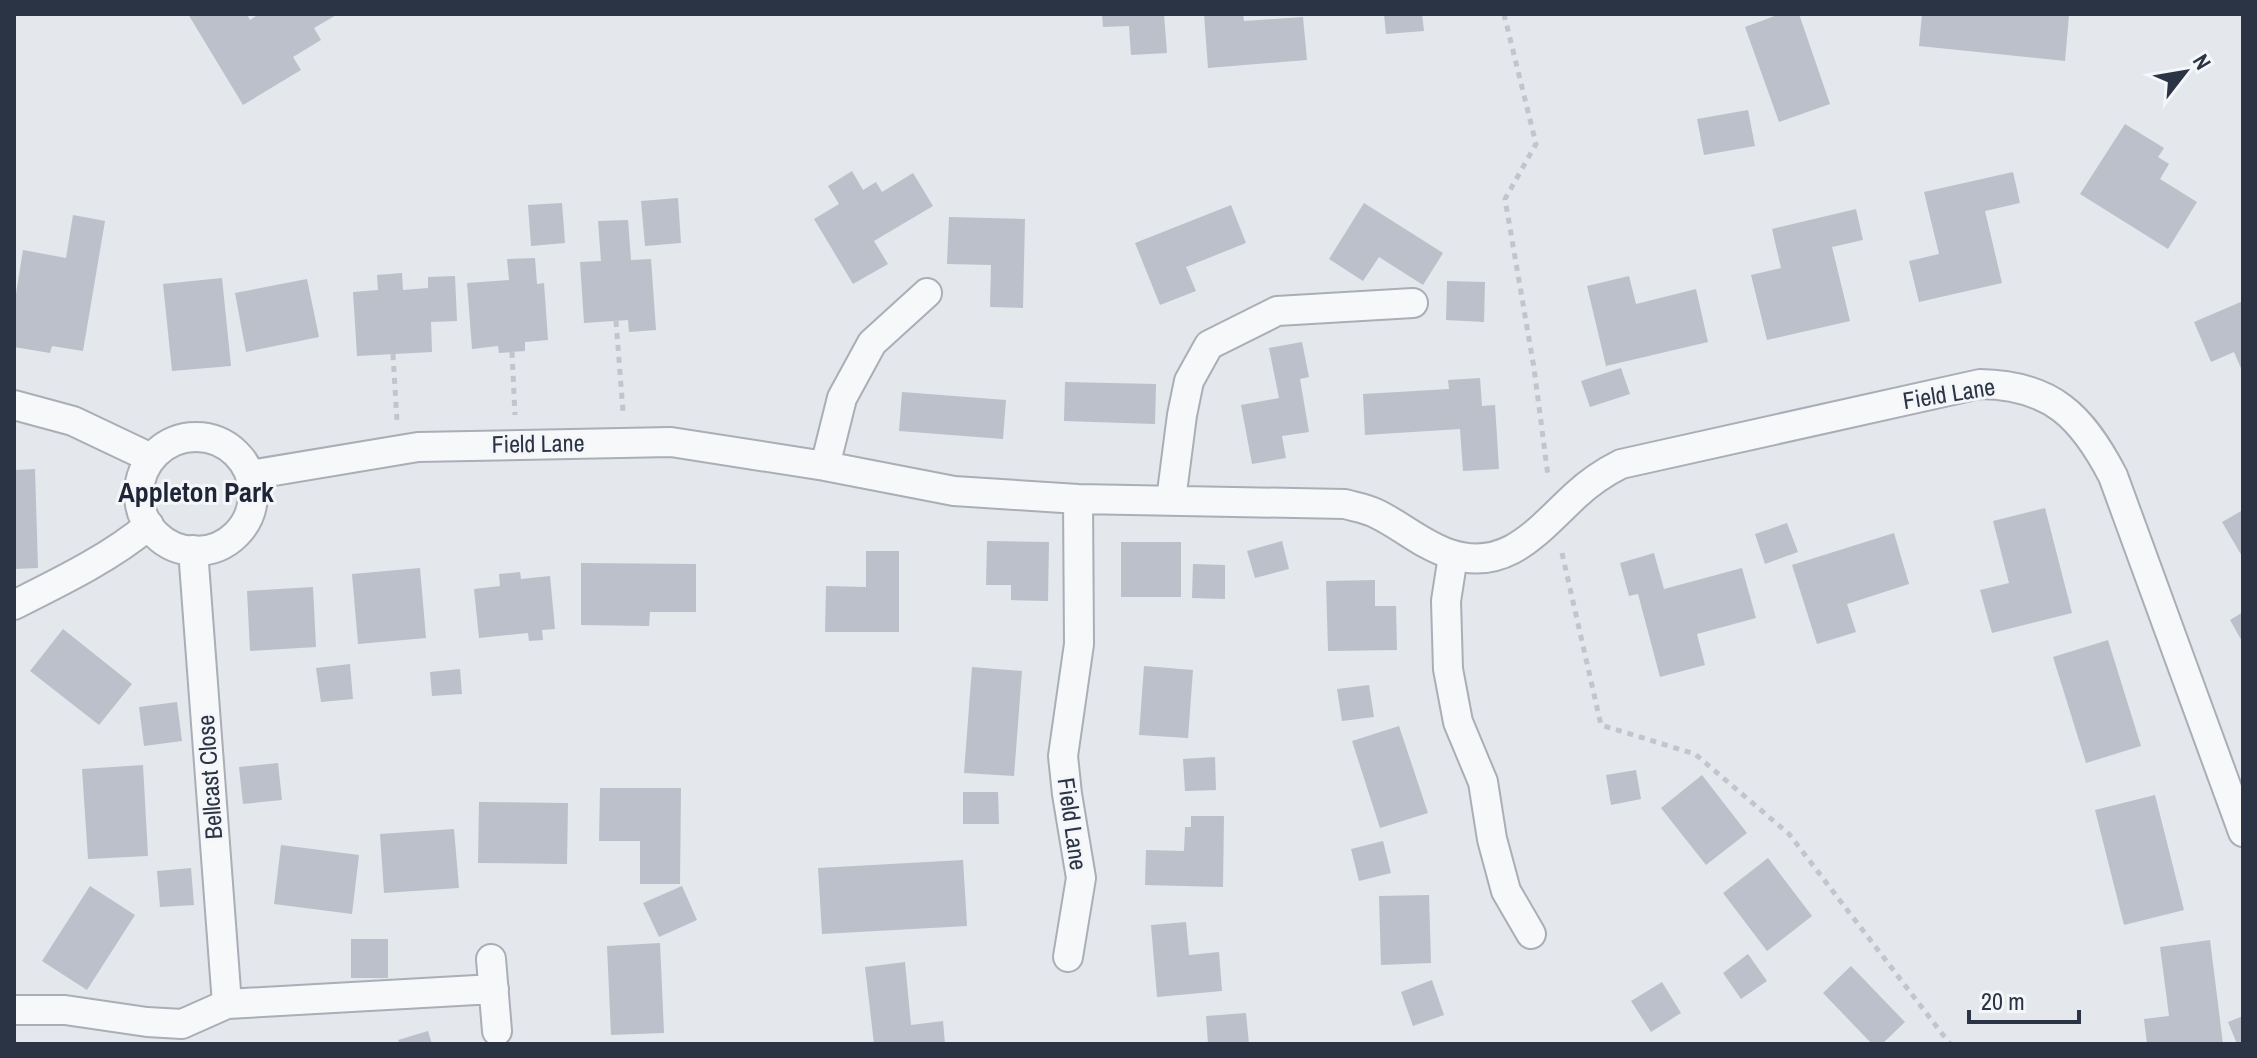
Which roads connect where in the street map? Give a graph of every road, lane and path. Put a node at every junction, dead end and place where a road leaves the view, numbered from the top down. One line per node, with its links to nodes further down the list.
1 (1504, 14): 16 (path)
2 (927, 293): 12 (street)
3 (1413, 303): 15 (street)
4 (616, 321): 8 (path)
5 (512, 352): 9 (path)
6 (393, 354): 10 (path)
7 (14, 405): 11 (street)
8 (626, 442): 9 (street, Field Lane); 12 (street, Field Lane)
9 (516, 445): 10 (street, Field Lane)
10 (398, 451): 13 (street, Field Lane)
11 (151, 458): 13 (street); 17 (street)
12 (825, 466): 14 (street, Field Lane)
13 (250, 475): 18 (street)
14 (1078, 499): 15 (street, Field Lane); 23 (street, Field Lane)
15 (1171, 500): 19 (street, Field Lane)
16 (1553, 517): 19 (street, Field Lane); 21 (street, Field Lane); 29 (path)
17 (149, 525): 18 (street); 20 (street)
18 (193, 550): 26 (street, Bellcast Close)
19 (1453, 556): 22 (street)
20 (14, 605)
21 (2243, 832)
22 (1531, 934)
23 (1068, 957)
24 (491, 959): 25 (street)
25 (494, 989): 26 (street); 28 (street)
26 (227, 1004): 27 (street)
27 (14, 1010)
28 (497, 1031)
29 (1950, 1044)

